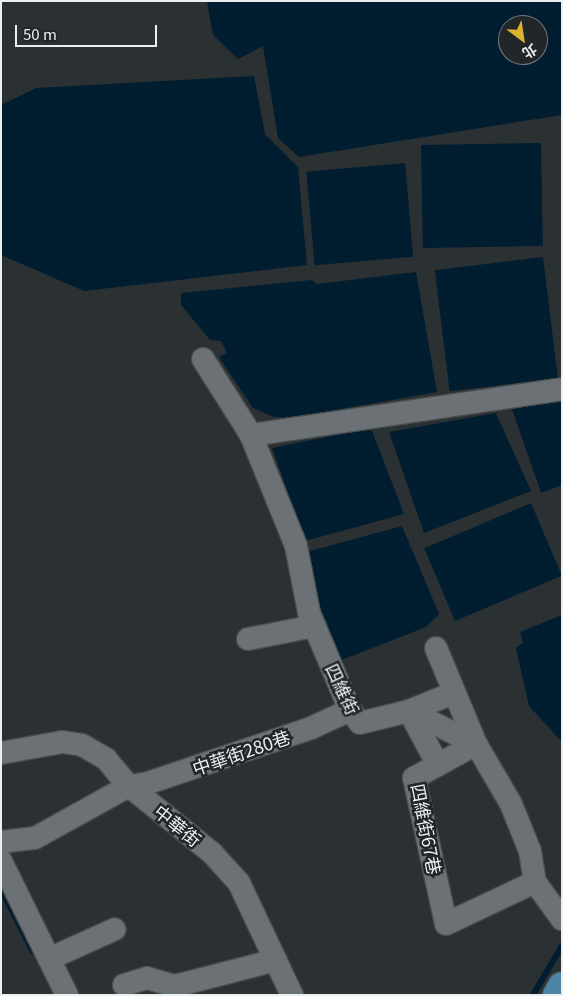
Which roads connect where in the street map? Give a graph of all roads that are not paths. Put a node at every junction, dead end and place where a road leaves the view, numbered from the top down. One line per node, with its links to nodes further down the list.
1 (203, 359): 3 (street, 四維街)
2 (562, 389): 3 (street)
3 (251, 435): 4 (street, 四維街)
4 (314, 626): 5 (street); 8 (street, 四維街)
5 (248, 639)
6 (436, 648): 7 (street)
7 (453, 693): 9 (street); 10 (street)
8 (350, 710): 9 (street, 四維街); 13 (street, 中華街280巷)
9 (409, 711): 10 (street); 12 (street)
10 (476, 744): 12 (street, 四維街67巷); 16 (street)
11 (1, 754): 13 (street, 中華街)
12 (438, 765): 16 (street, 四維街67巷)
13 (128, 786): 14 (street, 中華街280巷); 20 (street, 中華街)
14 (1, 842)
15 (1, 861): 19 (street)
16 (535, 882): 17 (street)
17 (562, 919)
18 (115, 929): 19 (street)
19 (49, 959): 23 (street)
20 (276, 960): 21 (street); 24 (street, 中華街)
21 (124, 985)
22 (562, 986): 25 (main road)
23 (66, 995)
24 (292, 995)
25 (557, 995)

